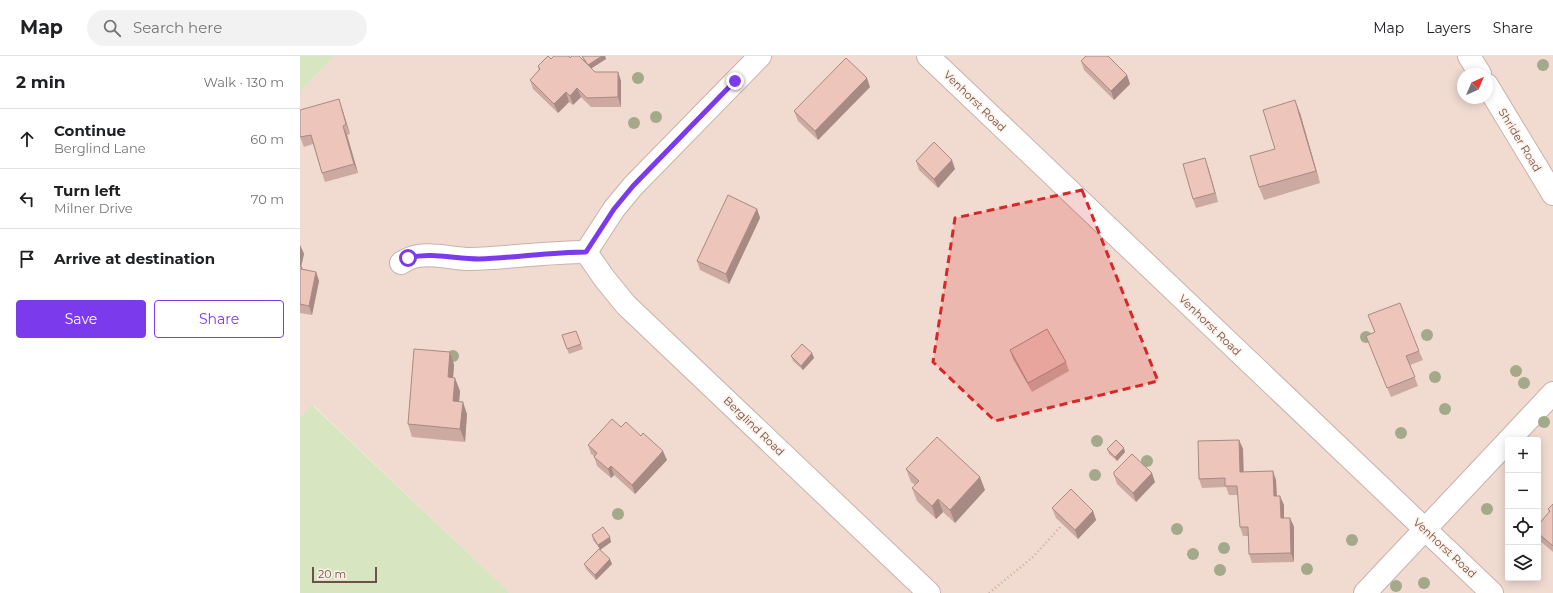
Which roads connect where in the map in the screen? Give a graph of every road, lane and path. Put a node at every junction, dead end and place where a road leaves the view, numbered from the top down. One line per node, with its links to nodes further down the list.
1 (760, 56): 7 (street)
2 (928, 56): 13 (street, Venhorst Road)
3 (1469, 56): 4 (street)
4 (1476, 68)
5 (1493, 95): 6 (street, Shrider Road)
6 (1553, 194)
7 (586, 252): 8 (street); 14 (street, Berglind Road)
8 (401, 263)
9 (1553, 393): 10 (street)
10 (1511, 437)
11 (1505, 443): 13 (street)
12 (1062, 525): 15 (path)
13 (1425, 529): 16 (street); 17 (street, Venhorst Road)
14 (930, 593)
15 (989, 593)
16 (1365, 593)
17 (1492, 593)

